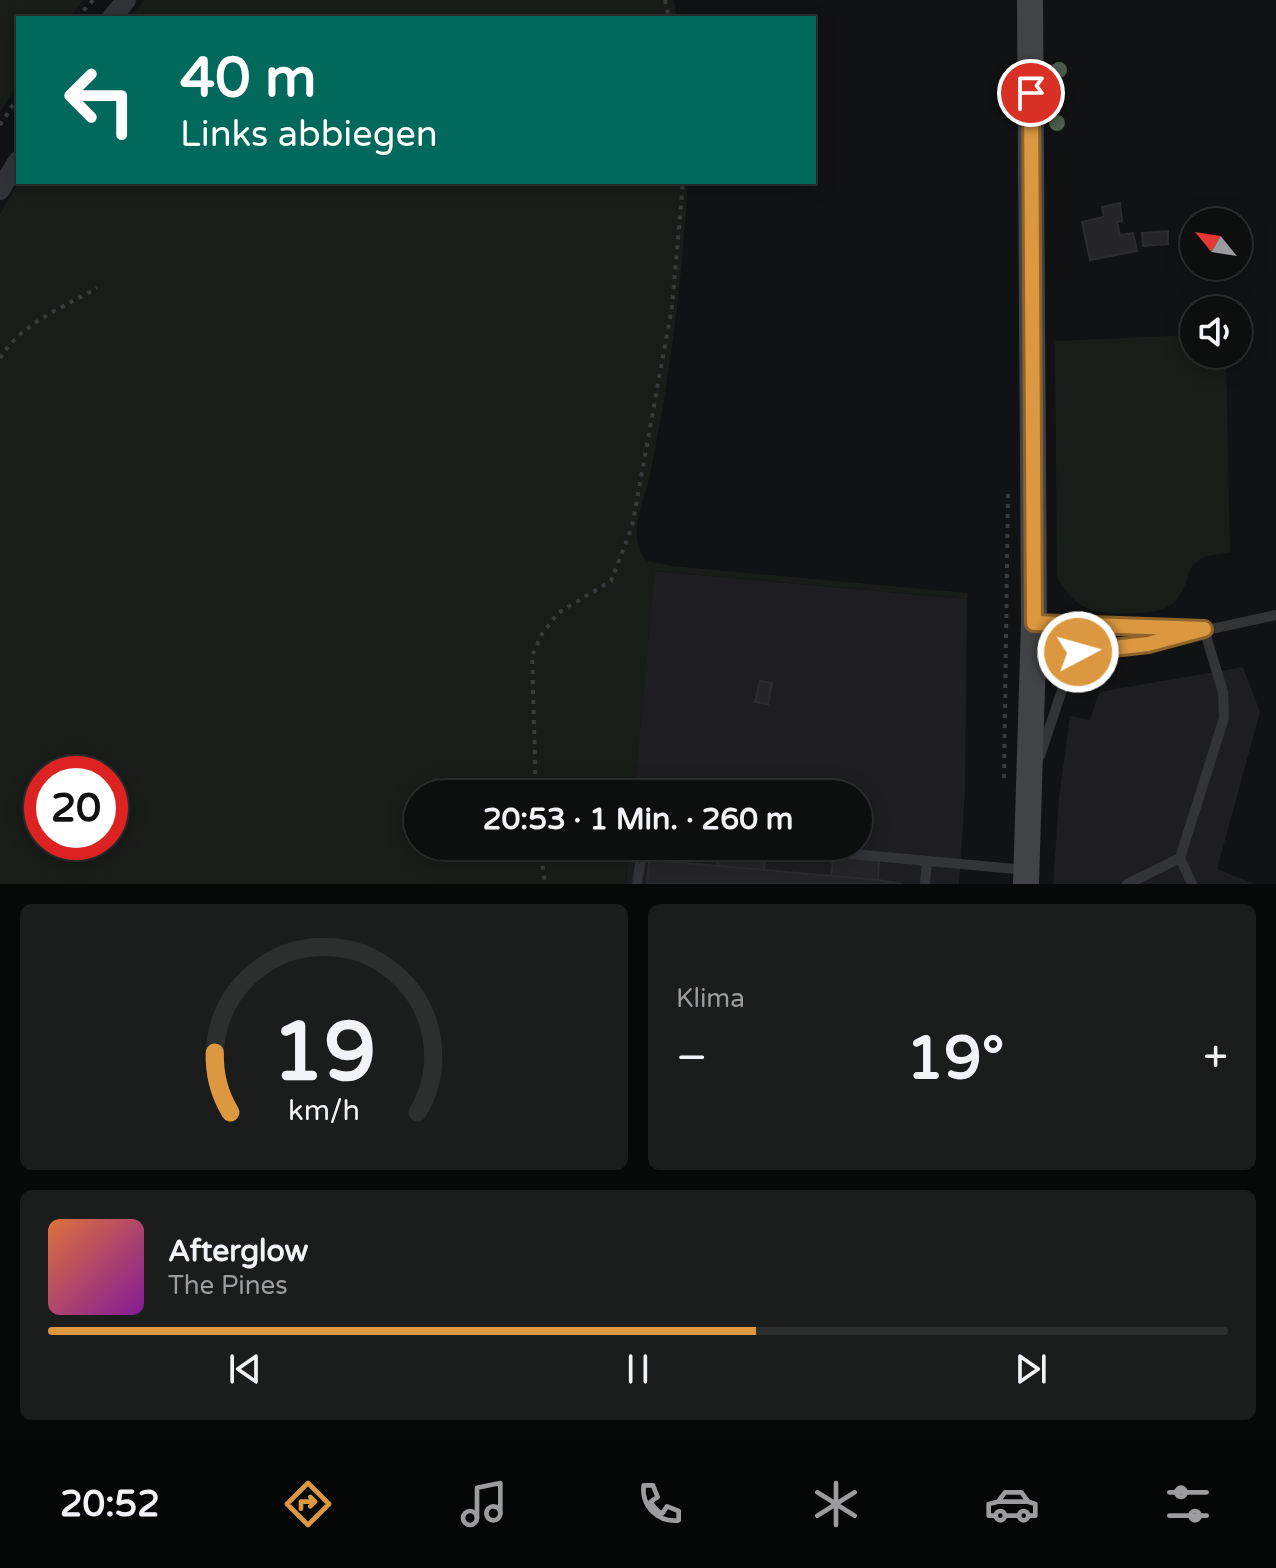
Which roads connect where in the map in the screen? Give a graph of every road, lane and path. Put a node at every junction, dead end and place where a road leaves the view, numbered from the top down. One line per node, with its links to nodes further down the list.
1 (93, 0): 4 (path)
2 (126, 0): 5 (street)
3 (1030, 0): 14 (street)
4 (79, 16)
5 (114, 16)
6 (16, 100): 7 (path)
7 (0, 125)
8 (16, 164): 10 (street)
9 (683, 184): 18 (path)
10 (0, 190)
11 (97, 288): 12 (path)
12 (0, 358)
13 (1276, 615): 15 (lane)
14 (1034, 623): 15 (lane); 17 (street)
15 (1204, 629): 16 (lane); 21 (lane)
16 (1102, 650): 17 (lane); 19 (lane)
17 (1033, 652): 19 (street)
18 (536, 780)
19 (1029, 792): 25 (street)
20 (872, 856): 24 (lane)
21 (1180, 858): 29 (lane); 30 (lane)
22 (542, 860): 26 (path)
23 (641, 860): 27 (lane)
24 (927, 861): 25 (lane); 28 (lane)
25 (1027, 877)
26 (545, 884)
27 (637, 884)
28 (925, 884)
29 (1127, 884)
30 (1192, 884)

